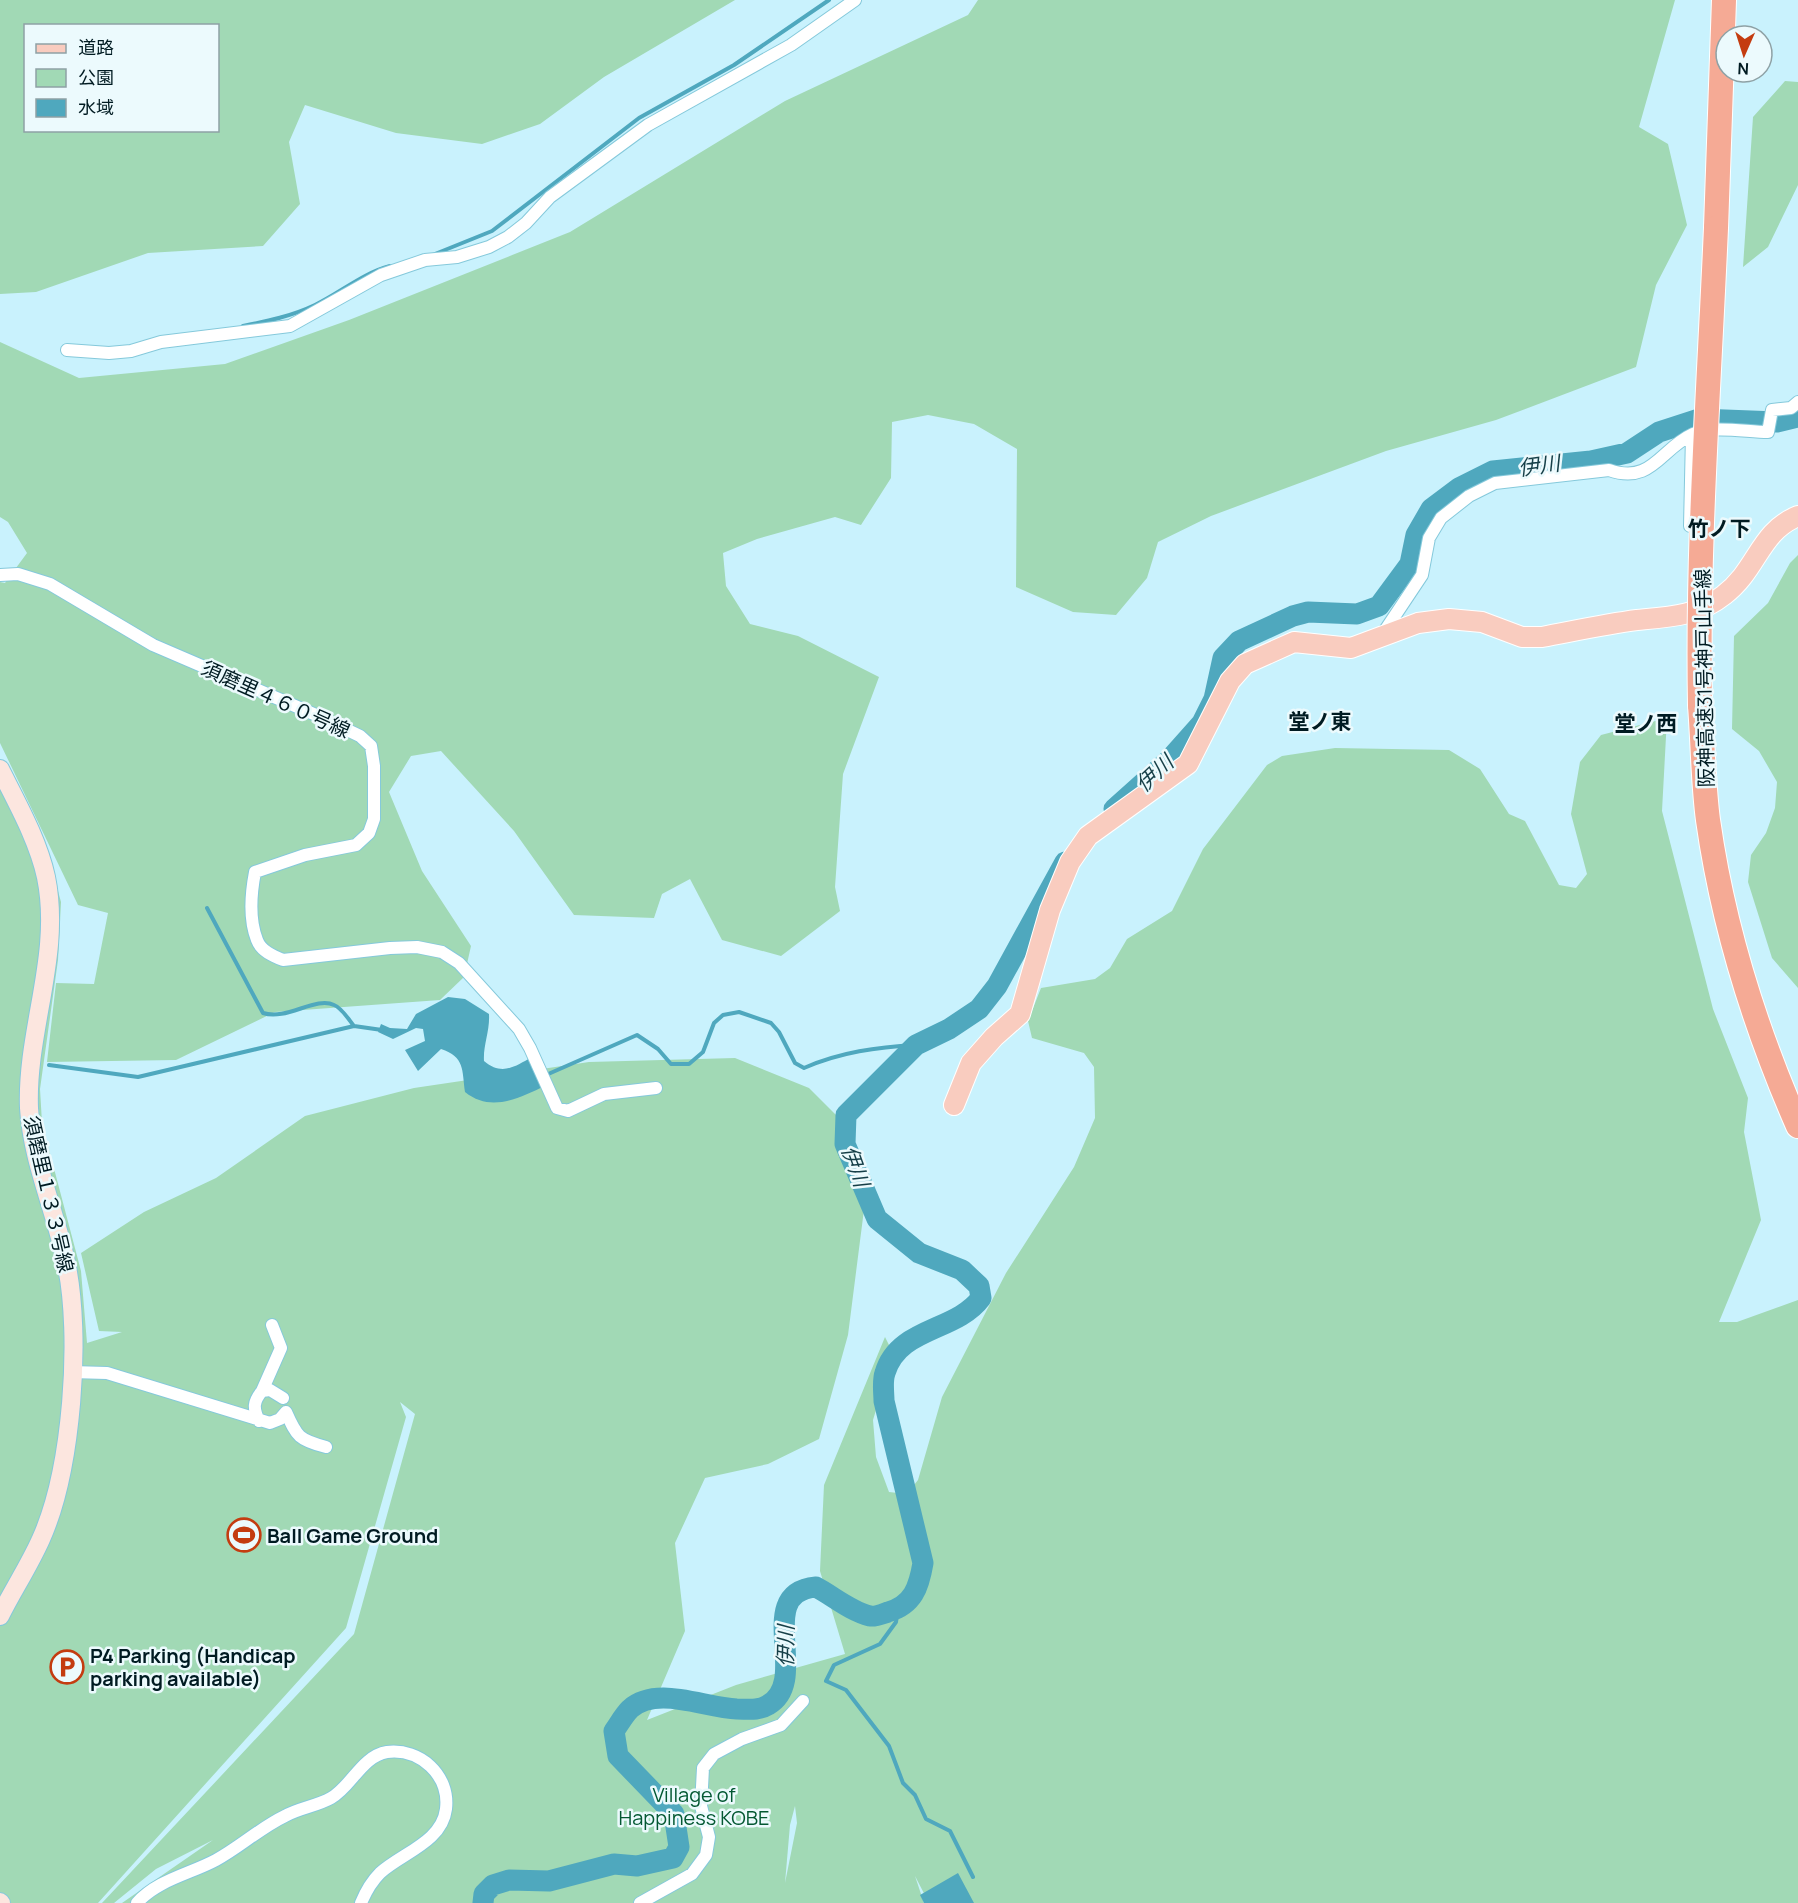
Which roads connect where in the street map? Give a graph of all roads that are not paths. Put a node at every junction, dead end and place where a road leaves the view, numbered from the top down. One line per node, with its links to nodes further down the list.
1 (855, 0): 7 (street)
2 (1724, 0): 6 (highway, 阪神高速31号神戸山手線)
3 (1739, 0): 4 (highway)
4 (1738, 24)
5 (1736, 84): 6 (highway, 阪神高速31号神戸山手線)
6 (1723, 229): 14 (highway, 阪神高速31号神戸山手線)
7 (67, 350)
8 (1798, 402): 9 (street)
9 (1692, 435): 12 (street); 13 (street)
10 (1798, 516): 12 (main road)
11 (0, 575): 17 (street, 須磨里４６０号線)
12 (1688, 615): 13 (main road)
13 (1382, 635): 18 (main road)
14 (1707, 705): 16 (highway, 阪神高速31号神戸山手線); 19 (highway, 阪神高速31号神戸山手線)
15 (0, 769): 21 (street, 須磨里１３３号線)
16 (1798, 1086)
17 (656, 1088)
18 (954, 1105)
19 (1798, 1126)
20 (272, 1325): 22 (street)
21 (71, 1372): 24 (street); 26 (street, 須磨里１３３号線)
22 (262, 1391): 23 (street); 24 (street)
23 (285, 1406): 24 (street); 25 (street)
24 (259, 1421)
25 (326, 1447)
26 (0, 1616)
27 (802, 1701): 30 (street)
28 (137, 1903): 29 (street)
29 (360, 1903)
30 (640, 1903)

